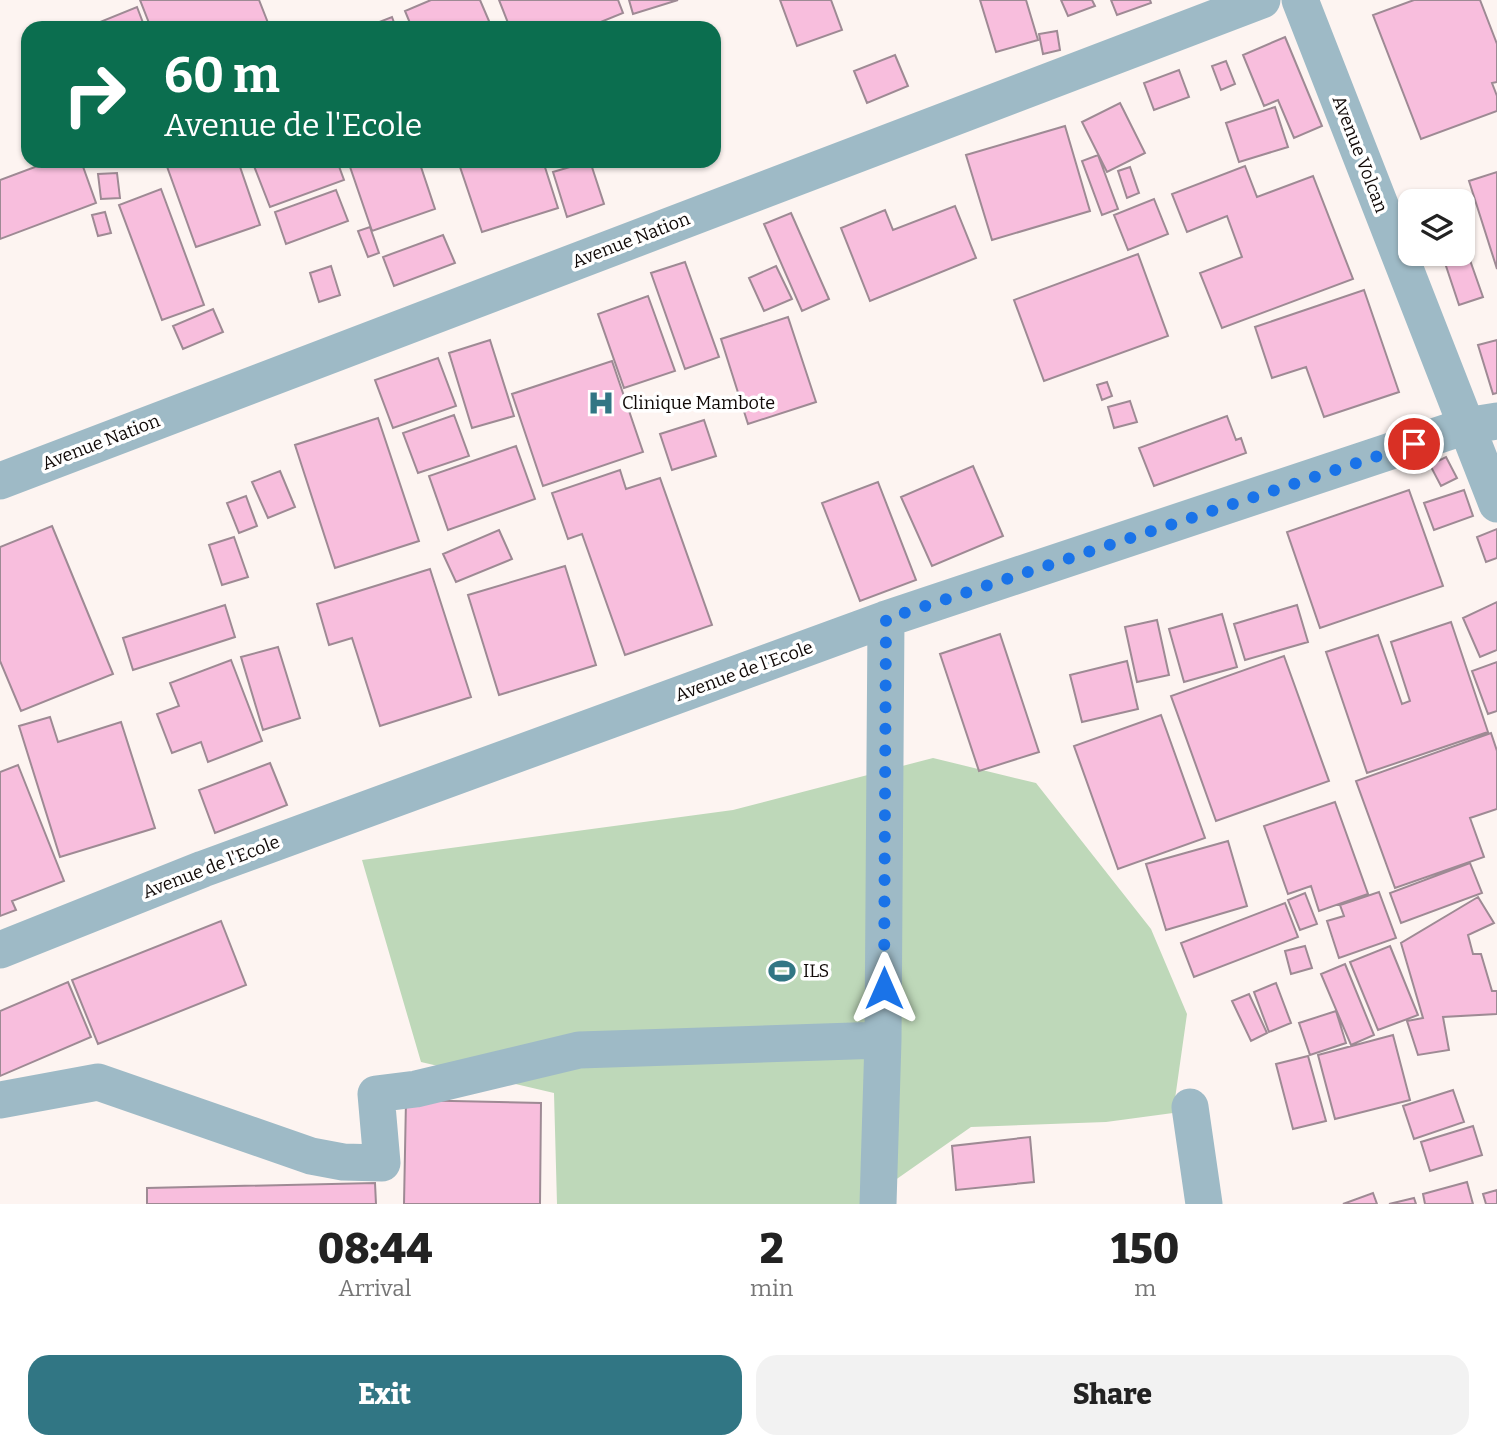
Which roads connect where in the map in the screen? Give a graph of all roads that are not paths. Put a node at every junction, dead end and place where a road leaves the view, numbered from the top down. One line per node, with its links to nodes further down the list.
1 (1262, 0): 4 (street, Avenue Nation)
2 (1300, 0): 3 (street, Avenue Volcan)
3 (1482, 424): 5 (street, Avenue Volcan); 6 (street, Avenue de l'Ecole)
4 (0, 481)
5 (1497, 504)
6 (886, 619): 7 (street, Avenue de l'Ecole); 8 (street)
7 (0, 950)
8 (883, 1040): 9 (street); 11 (street)
9 (0, 1100)
10 (1190, 1107): 12 (street)
11 (878, 1204)
12 (1203, 1204)

